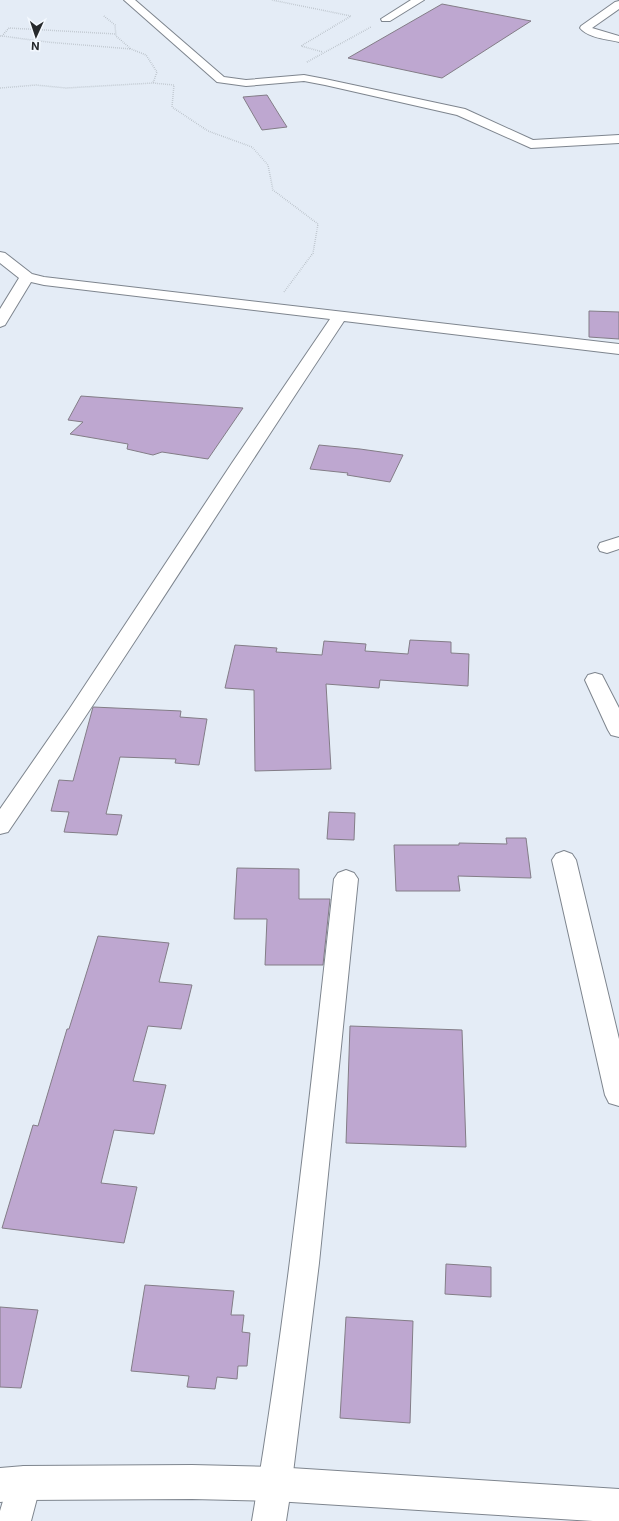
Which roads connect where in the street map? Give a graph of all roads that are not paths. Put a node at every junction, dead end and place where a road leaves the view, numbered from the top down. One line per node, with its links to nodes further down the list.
1 (129, 0): 6 (street)
2 (419, 0): 4 (street)
3 (619, 4): 5 (street)
4 (386, 19)
5 (619, 39)
6 (619, 139)
7 (0, 256): 8 (street)
8 (27, 277): 9 (street); 10 (street)
9 (340, 316): 11 (street); 14 (street)
10 (0, 322)
11 (619, 349)
12 (595, 680): 13 (street)
13 (619, 730)
14 (0, 826)
15 (564, 860): 17 (street)
16 (346, 879): 19 (street)
17 (619, 1094)
18 (12, 1484): 19 (street); 21 (street)
19 (275, 1484): 20 (street); 22 (street)
20 (619, 1506)
21 (14, 1521)
22 (268, 1521)

